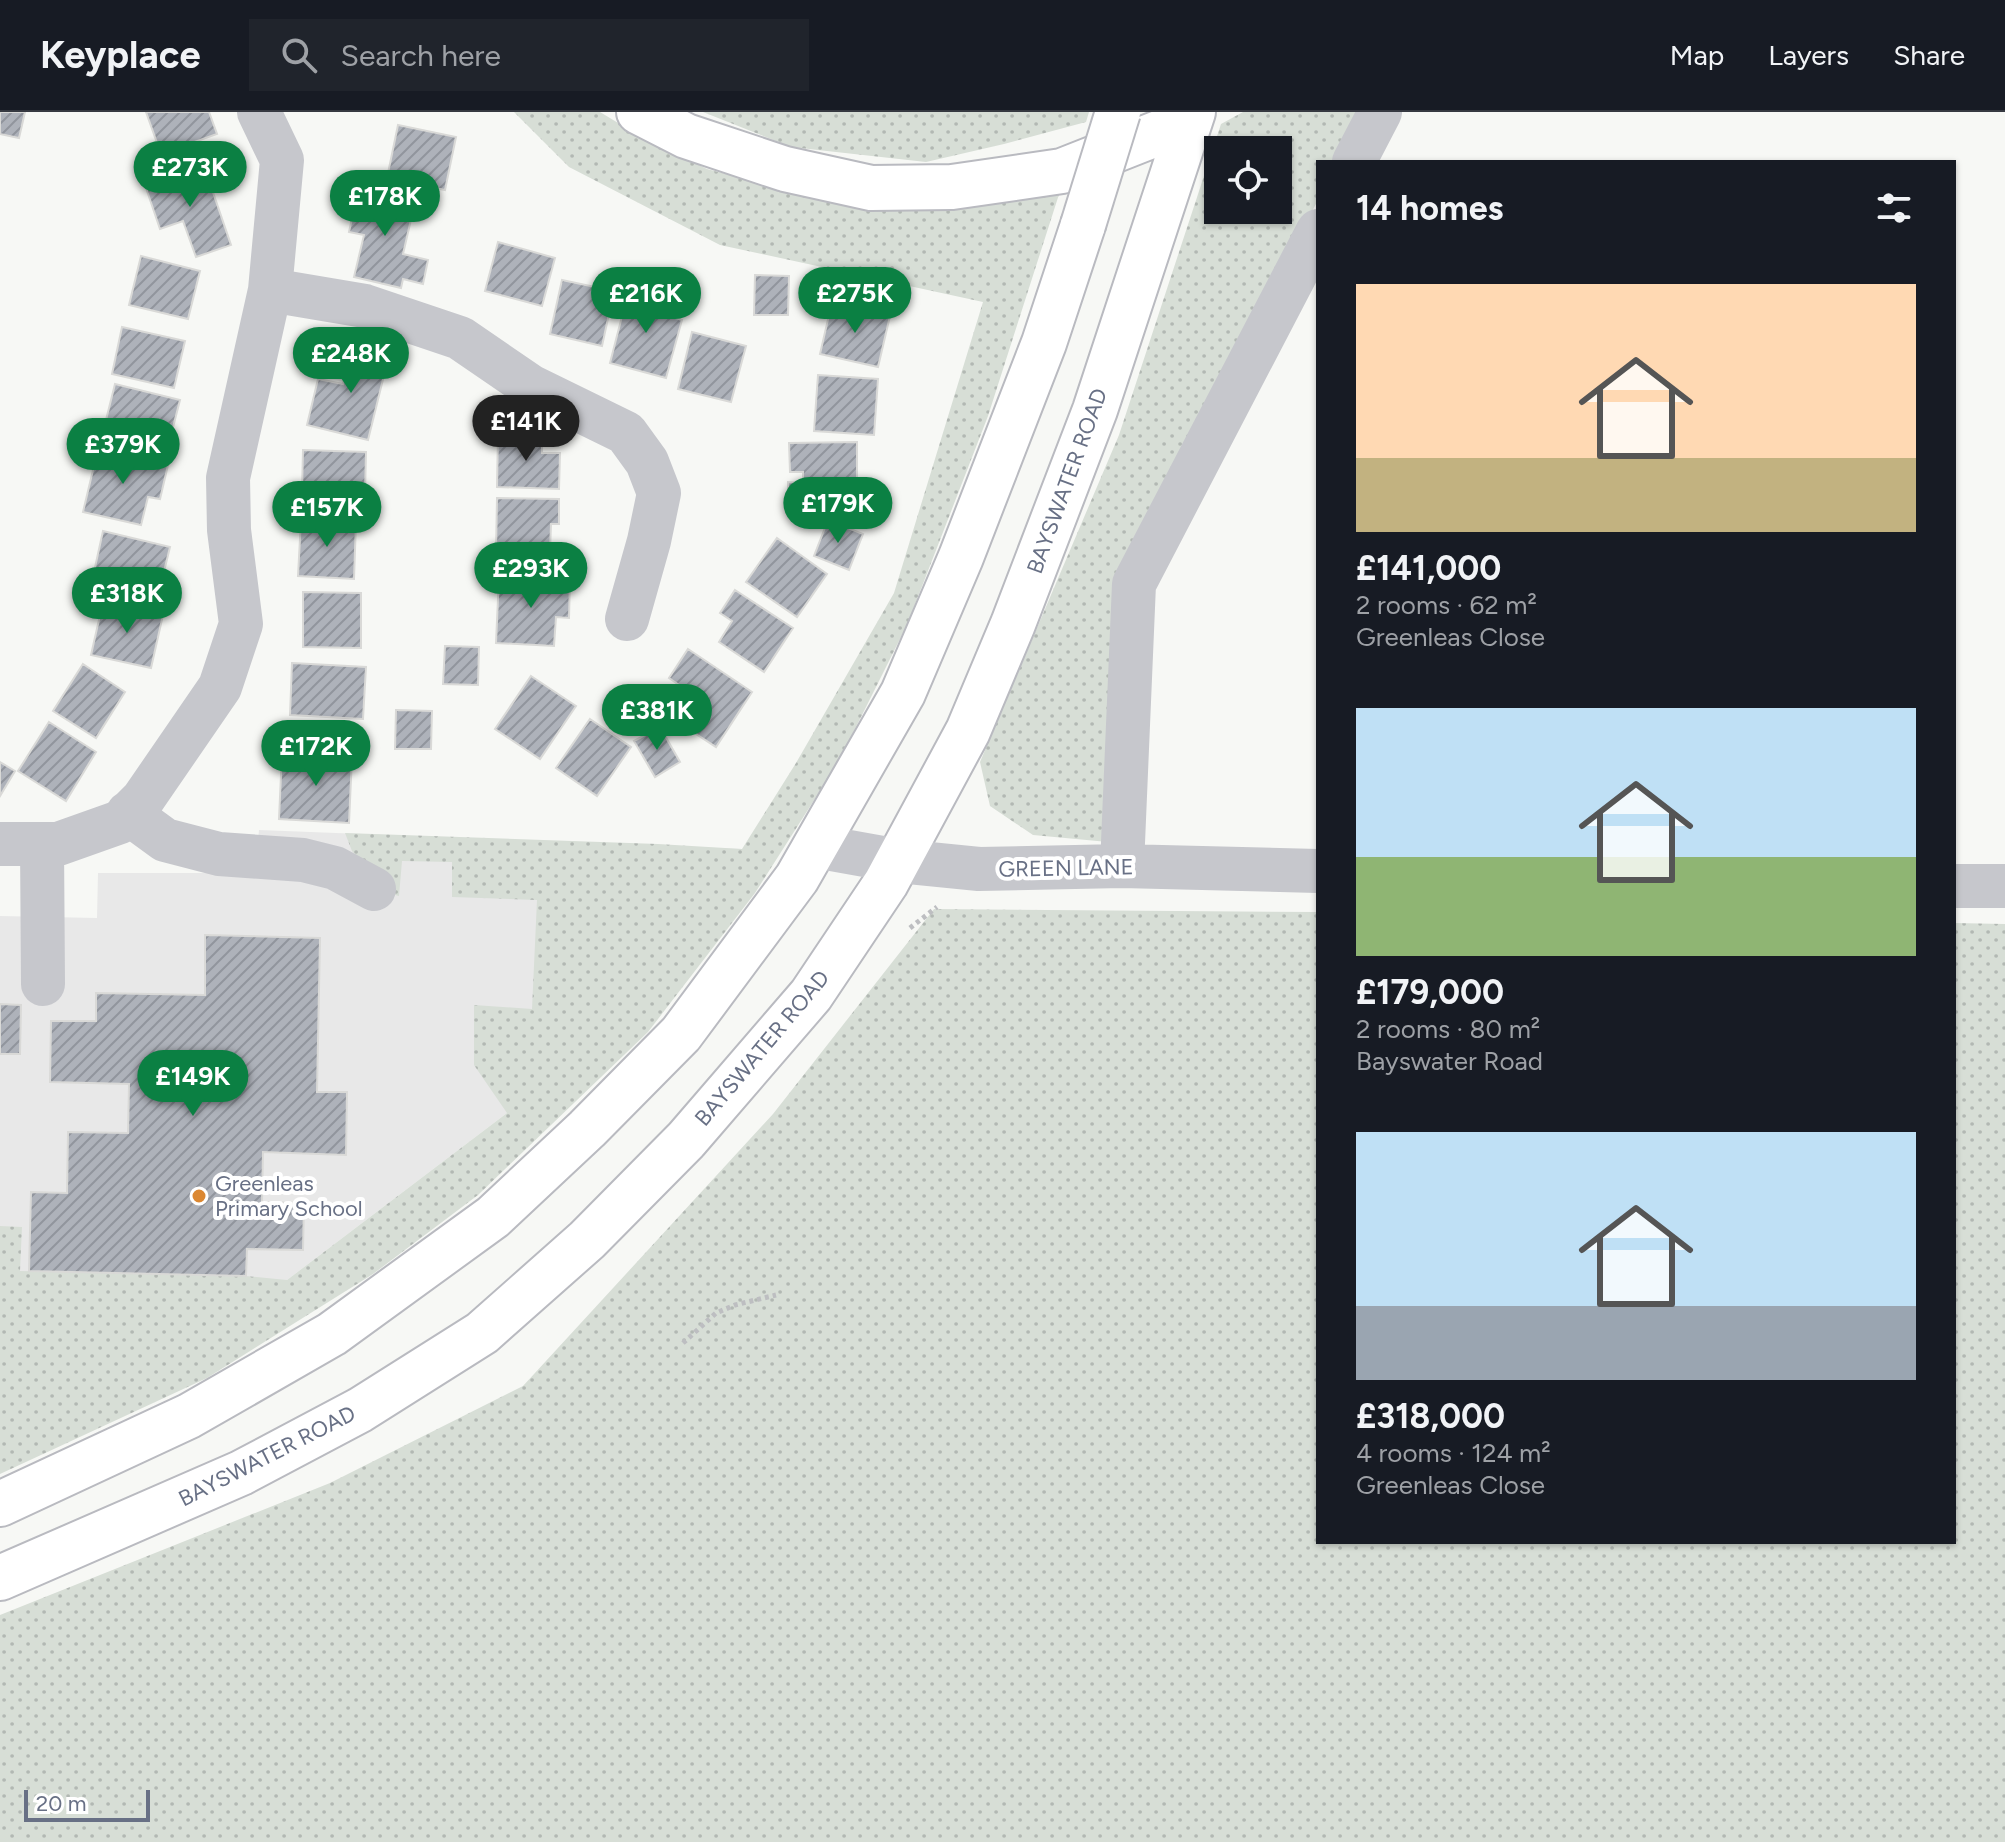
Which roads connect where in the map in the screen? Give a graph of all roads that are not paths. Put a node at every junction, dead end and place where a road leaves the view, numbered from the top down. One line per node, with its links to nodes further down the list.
1 (259, 112): 8 (street)
2 (639, 112): 4 (main road)
3 (1118, 112): 12 (main road, bridge)
4 (1192, 112): 13 (main road, BAYSWATER ROAD)
5 (1380, 112): 6 (street)
6 (1355, 160)
7 (1316, 235): 14 (street)
8 (270, 290): 9 (street); 10 (street)
9 (627, 619)
10 (128, 813): 11 (street); 18 (street)
11 (21, 844): 19 (street)
12 (815, 846): 13 (street, GREEN LANE); 20 (main road)
13 (899, 861): 14 (street, GREEN LANE); 21 (main road, BAYSWATER ROAD)
14 (1122, 866): 15 (street, GREEN LANE)
15 (1316, 871)
16 (1956, 886): 17 (street)
17 (2005, 886)
18 (374, 889)
19 (43, 984)
20 (0, 1504)
21 (0, 1578)

